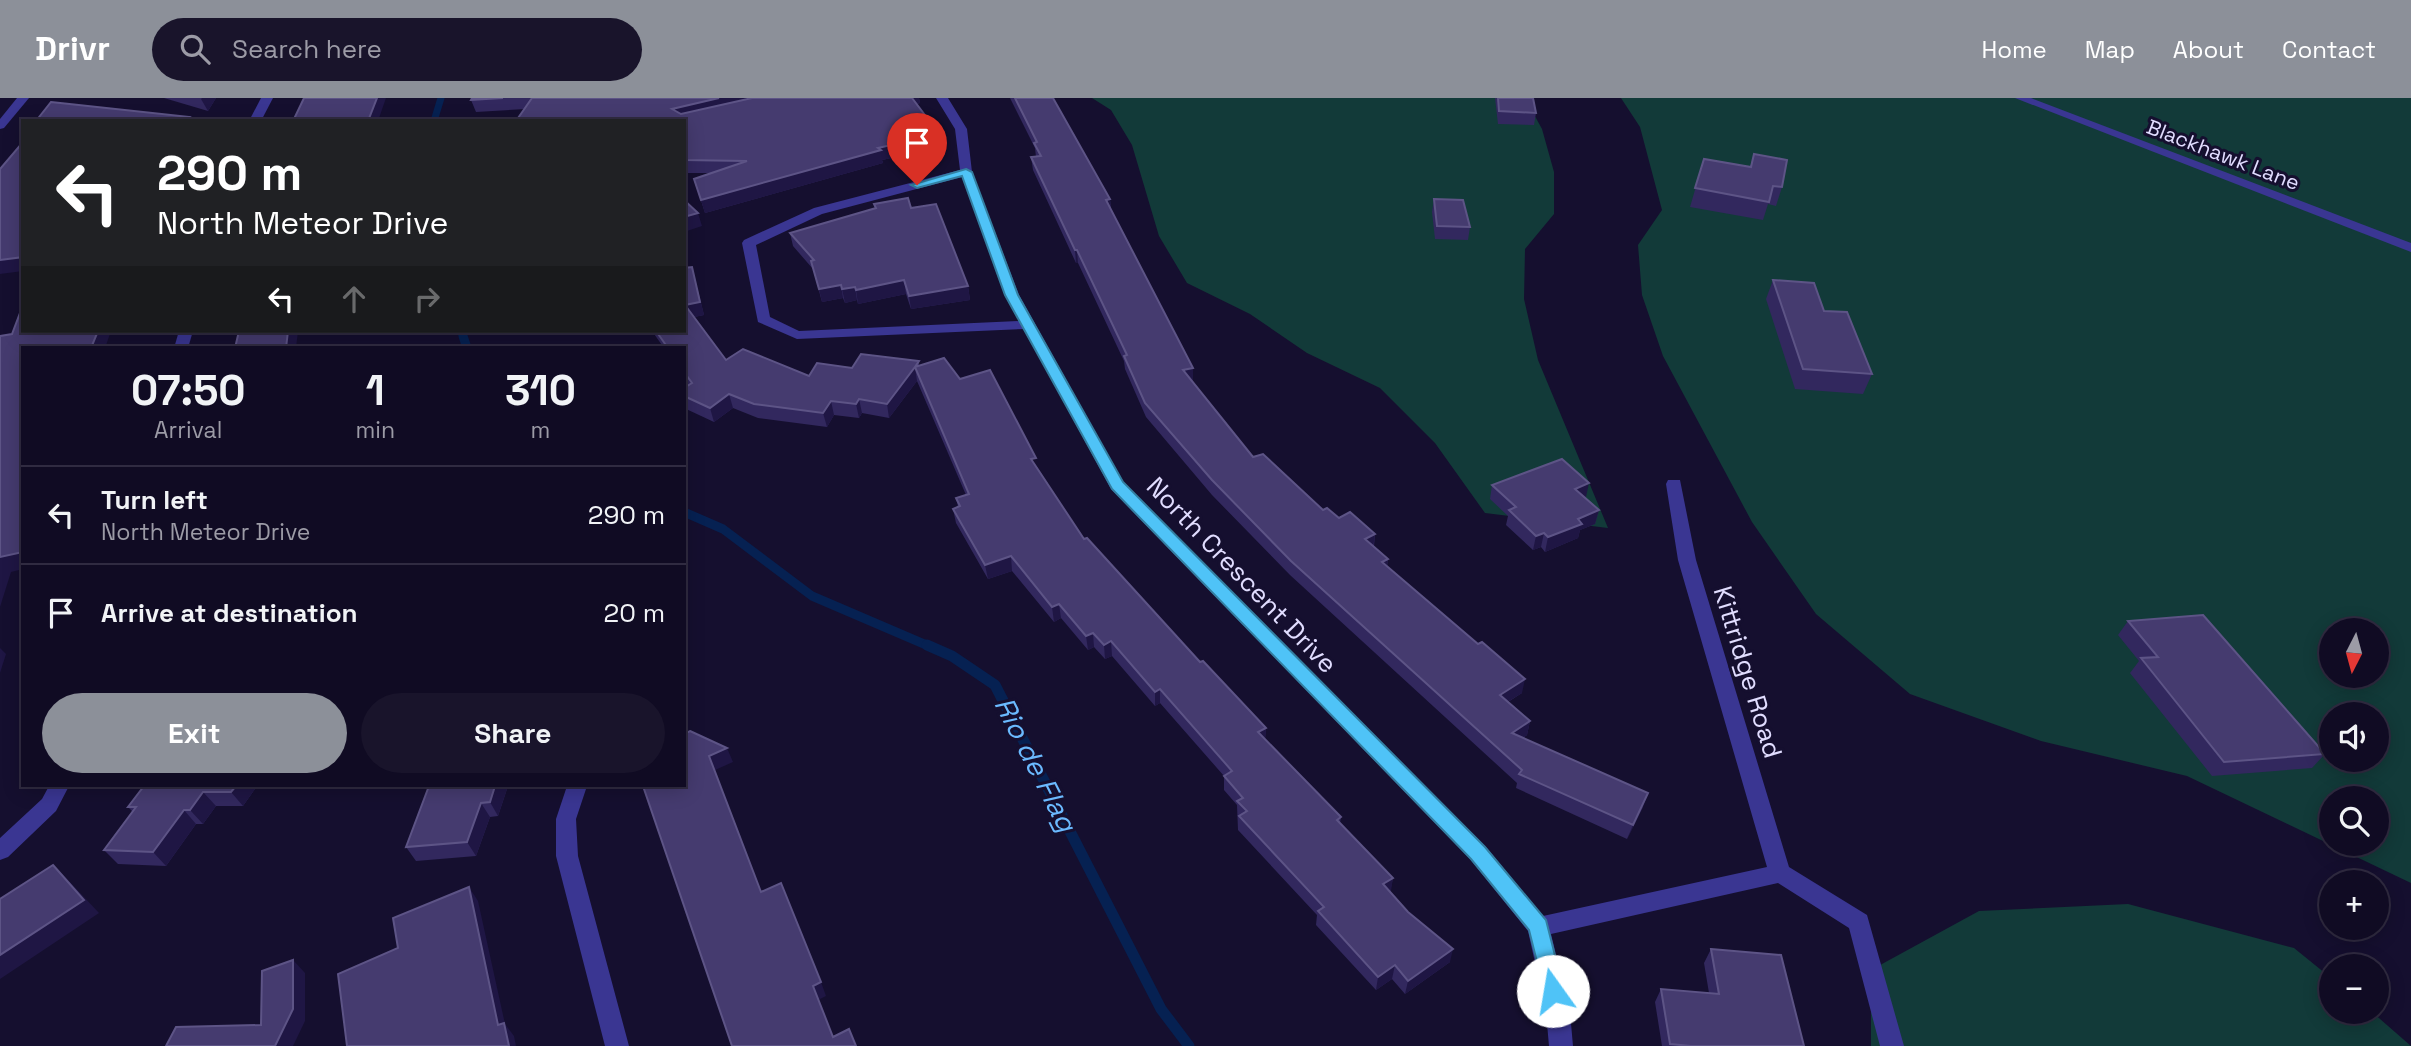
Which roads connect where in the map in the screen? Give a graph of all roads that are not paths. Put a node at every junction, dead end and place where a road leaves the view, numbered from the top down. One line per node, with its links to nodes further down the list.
1 (23, 98): 6 (street)
2 (267, 98): 5 (street)
3 (942, 98): 7 (street, North Crescent Drive)
4 (2021, 98): 8 (street, Blackhawk Lane)
5 (256, 119)
6 (0, 126)
7 (966, 172): 9 (street, North Crescent Drive); 9 (street)
8 (2411, 248)
9 (1028, 325): 15 (street, North Crescent Drive)
10 (1674, 484): 14 (street, Kittridge Road)
11 (58, 787): 13 (street)
12 (577, 787): 16 (street)
13 (0, 851)
14 (1780, 873): 15 (street); 18 (street)
15 (1538, 927): 17 (street, North Crescent Drive)
16 (617, 1046)
17 (1561, 1046)
18 (1892, 1046)

